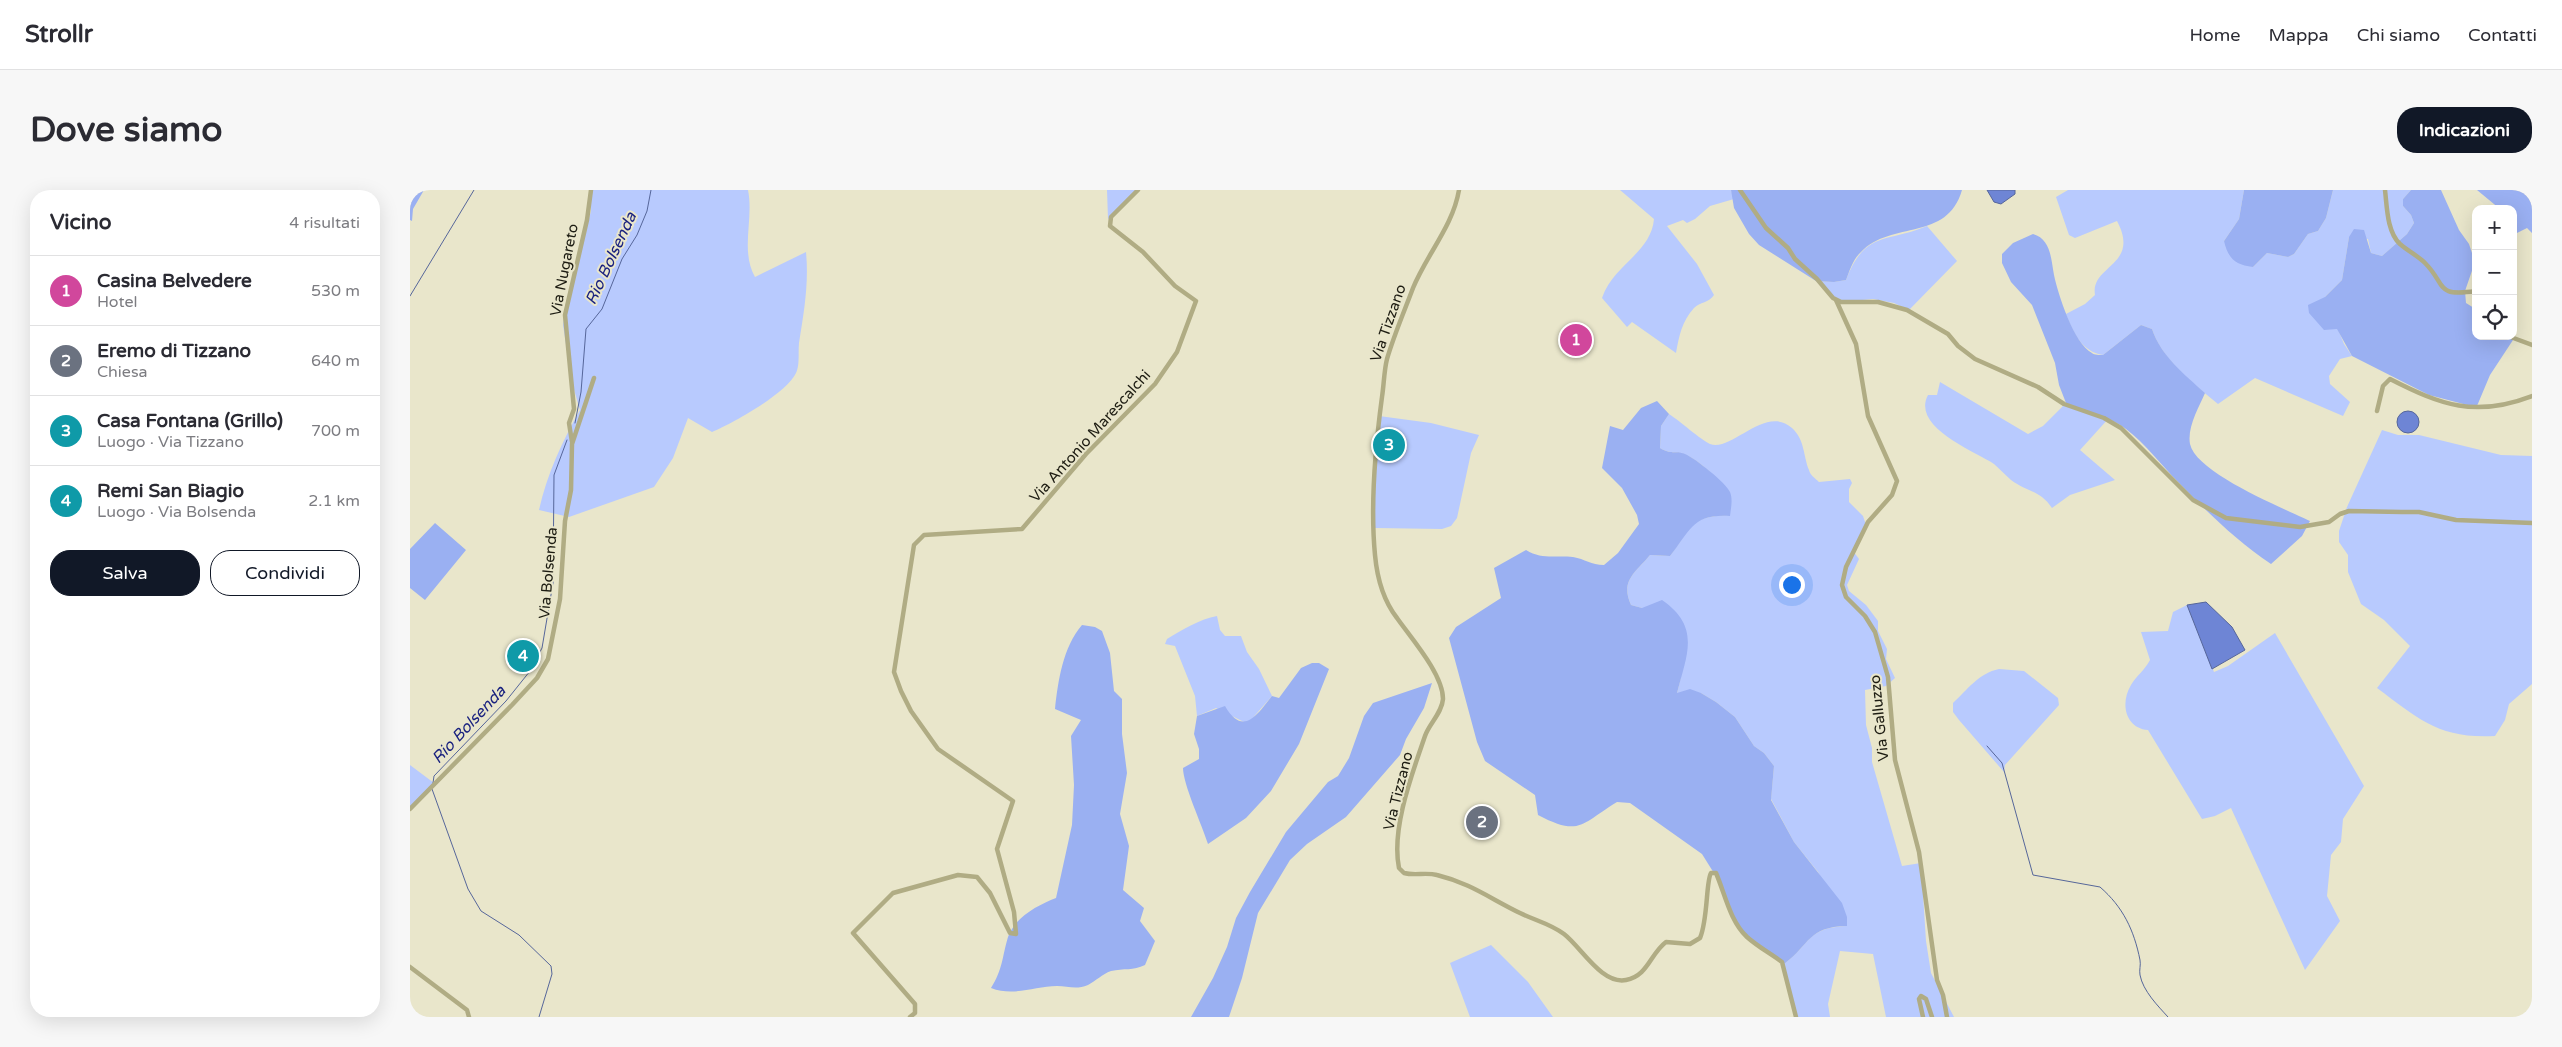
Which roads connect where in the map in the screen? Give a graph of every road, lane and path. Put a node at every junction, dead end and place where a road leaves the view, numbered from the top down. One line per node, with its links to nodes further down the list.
1 (591, 190): 13 (street, Via Nugareto)
2 (1138, 190): 18 (street, Via Antonio Marescalchi)
3 (1459, 190): 19 (street, Via Tizzano)
4 (1740, 190): 7 (street)
5 (2386, 190): 6 (street)
6 (2472, 291)
7 (1836, 300): 14 (street); 22 (street, Via Galluzzo)
8 (2517, 339): 9 (street)
9 (2532, 344)
10 (594, 378): 13 (street, Via Bolsenda)
11 (2532, 396): 12 (street)
12 (2378, 411)
13 (572, 444): 15 (street, Via Bolsenda)
14 (2532, 523)
15 (410, 809)
16 (410, 966): 17 (street)
17 (469, 1017)
18 (910, 1017)
19 (1796, 1017)
20 (1923, 1017): 21 (street)
21 (1932, 1017)
22 (1947, 1017)

